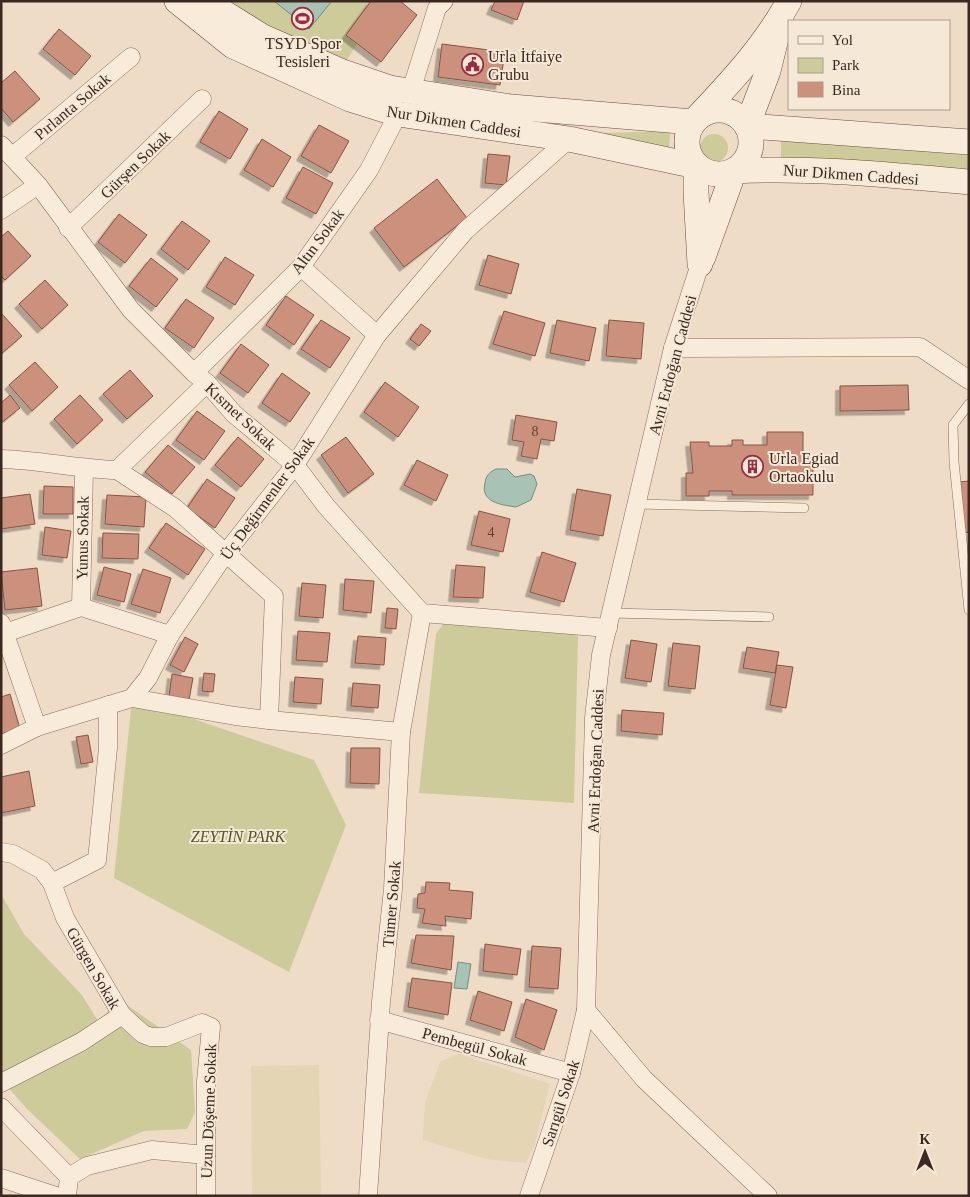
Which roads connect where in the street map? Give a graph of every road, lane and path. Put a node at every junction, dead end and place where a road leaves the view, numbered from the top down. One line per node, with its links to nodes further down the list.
1 (177, 1): 8 (main road, Nur Dikmen Caddesi)
2 (204, 1): 6 (main road, Nur Dikmen Caddesi)
3 (444, 1): 6 (street)
4 (786, 8): 9 (main road); 10 (main road)
5 (131, 57): 13 (street, Pırlanta Sokak)
6 (411, 91): 9 (main road, Nur Dikmen Caddesi)
7 (202, 99): 19 (street, Gürşen Sokak)
8 (398, 114): 11 (main road, Nur Dikmen Caddesi); 21 (street, Altın Sokak)
9 (693, 122): 10 (main road); 14 (main road)
10 (747, 126): 12 (main road); 15 (main road)
11 (569, 139): 14 (main road, Nur Dikmen Caddesi); 22 (street, Üç Değirmenler Sokak)
12 (969, 142)
13 (7, 150): 17 (street, Kısmet Sokak)
14 (696, 166): 15 (main road); 20 (main road)
15 (734, 171): 16 (main road, Nur Dikmen Caddesi); 20 (main road)
16 (969, 182)
17 (38, 185): 18 (street); 19 (street, Kısmet Sokak)
18 (1, 210)
19 (68, 228): 24 (street, Kısmet Sokak)
20 (700, 264): 23 (street, Avni Erdoğan Caddesi)
21 (301, 267): 22 (street); 24 (street, Altın Sokak)
22 (377, 335): 28 (street, Üç Değirmenler Sokak)
23 (672, 348): 25 (street); 31 (street, Avni Erdoğan Caddesi)
24 (200, 378): 28 (street, Kısmet Sokak); 30 (street, Altın Sokak)
25 (969, 380)
26 (969, 404): 35 (lane)
27 (1, 459): 29 (street)
28 (295, 465): 33 (street, Üç Değirmenler Sokak); 36 (street, Kısmet Sokak)
29 (84, 469): 30 (street); 34 (street, Yunus Sokak)
30 (117, 470): 33 (street)
31 (636, 504): 32 (lane); 38 (street, Avni Erdoğan Caddesi)
32 (804, 508)
33 (225, 554): 40 (street, Üç Değirmenler Sokak); 43 (street)
34 (81, 608): 39 (street); 40 (street)
35 (969, 610)
36 (422, 613): 38 (street); 45 (street, Tümer Sokak)
37 (769, 617): 38 (lane)
38 (609, 620): 49 (street, Avni Erdoğan Caddesi)
39 (3, 628): 44 (street)
40 (170, 635): 41 (street, Üç Değirmenler Sokak)
41 (132, 698): 42 (street); 43 (street)
42 (108, 705): 44 (street); 48 (street)
43 (269, 720): 45 (street)
44 (37, 727): 46 (street)
45 (401, 732): 51 (street, Tümer Sokak)
46 (1, 745)
47 (1, 852): 48 (street, Gürgen Sokak)
48 (52, 884): 50 (street, Gürgen Sokak)
49 (586, 1010): 53 (street, Sarıgül Sokak); 64 (street)
50 (122, 1016): 52 (street, Gürgen Sokak); 54 (street)
51 (379, 1020): 53 (street, Pembegül Sokak); 62 (street, Tümer Sokak)
52 (211, 1027): 56 (street, Uzun Döşeme Sokak)
53 (571, 1073): 63 (street, Sarıgül Sokak)
54 (1, 1082)
55 (1, 1107): 57 (street)
56 (206, 1155): 57 (street); 61 (street, Uzun Döşeme Sokak)
57 (68, 1177): 60 (street)
58 (1, 1178): 59 (street)
59 (56, 1196)
60 (67, 1196)
61 (206, 1196)
62 (368, 1196)
63 (529, 1196)
64 (768, 1196)

